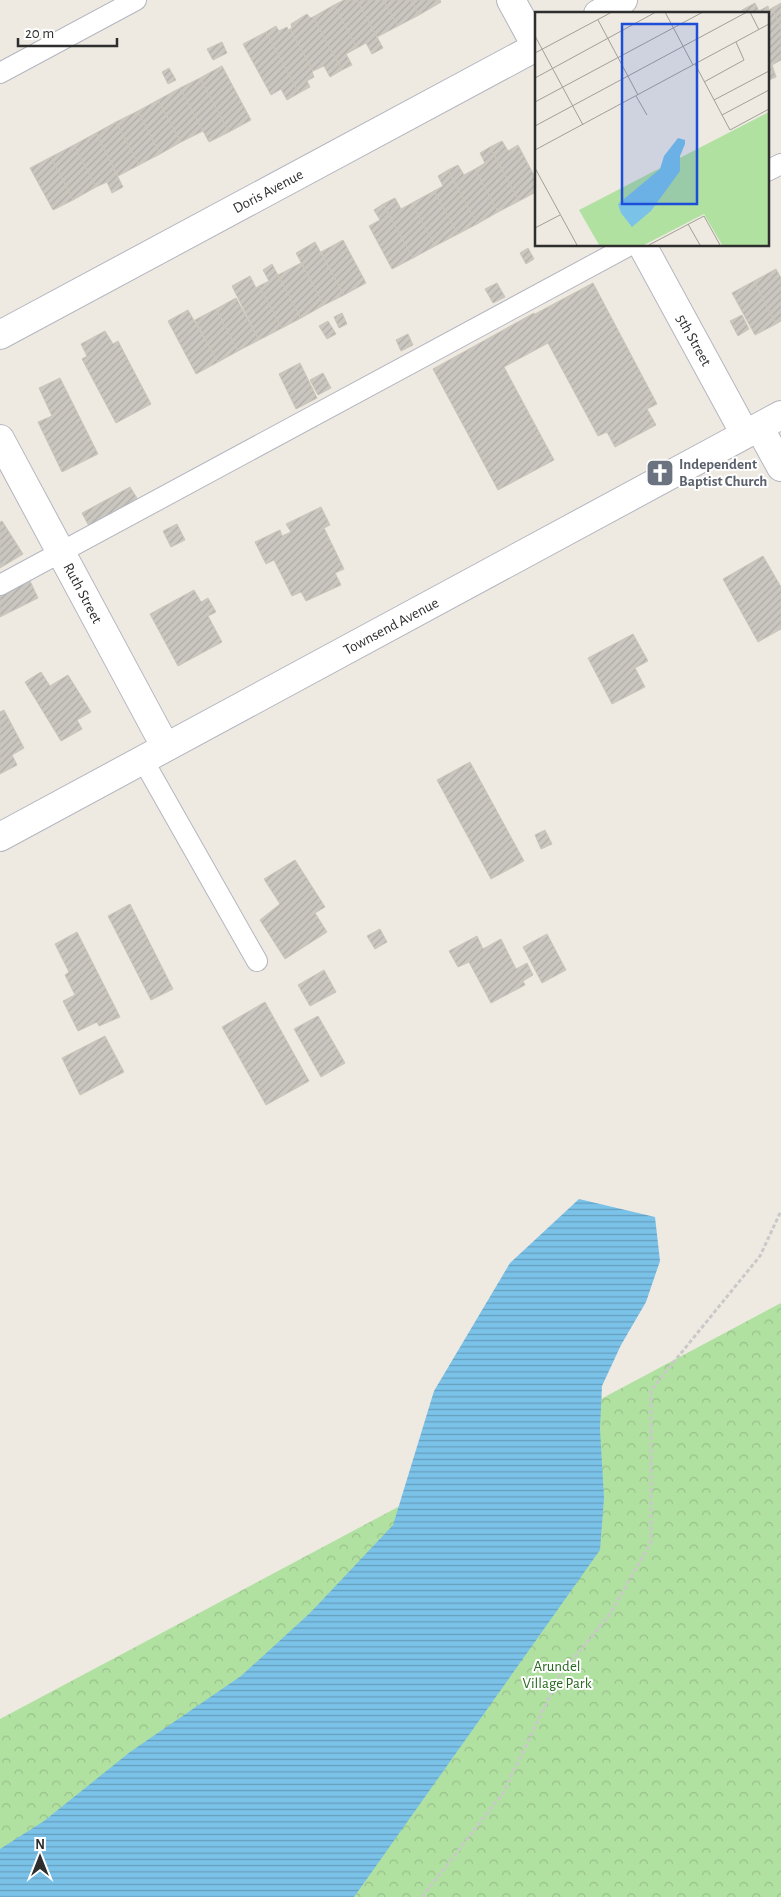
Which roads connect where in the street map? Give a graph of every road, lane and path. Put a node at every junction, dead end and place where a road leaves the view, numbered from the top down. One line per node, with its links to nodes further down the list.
1 (136, 0): 7 (lane)
2 (511, 0): 5 (street)
3 (623, 0): 4 (street)
4 (602, 12)
5 (535, 45)
6 (535, 48): 12 (street, Doris Avenue)
7 (0, 73)
8 (781, 164): 9 (lane)
9 (768, 170)
10 (628, 246): 16 (lane)
11 (643, 246): 13 (street, 5th Street)
12 (0, 335)
13 (762, 425): 15 (street, 5th Street); 18 (street, Townsend Avenue)
14 (0, 439): 16 (street, Ruth Street)
15 (781, 467)
16 (61, 552): 17 (lane); 18 (street, Ruth Street)
17 (0, 585)
18 (154, 753): 19 (street, Townsend Avenue); 20 (lane)
19 (0, 837)
20 (257, 960)
21 (781, 1211): 22 (path)
22 (422, 1897)

